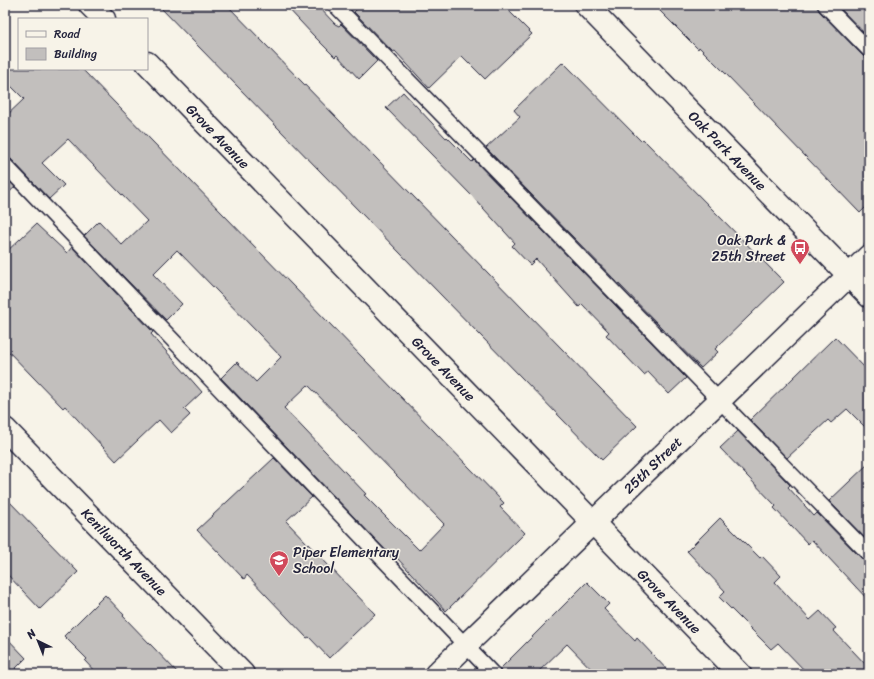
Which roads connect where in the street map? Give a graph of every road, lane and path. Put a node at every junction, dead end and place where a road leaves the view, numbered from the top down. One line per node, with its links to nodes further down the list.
1 (90, 5): 5 (street)
2 (335, 5): 12 (lane)
3 (586, 5): 10 (street, Oak Park Avenue)
4 (825, 5): 6 (lane)
5 (103, 18)
6 (869, 50)
7 (148, 64): 14 (street, Grove Avenue)
8 (5, 165): 16 (lane)
9 (869, 256): 10 (street, 25th Street)
10 (849, 275): 11 (street, Oak Park Avenue); 12 (street, 25th Street)
11 (869, 296)
12 (719, 401): 14 (street, 25th Street); 15 (lane)
13 (5, 429): 17 (street, Kenilworth Avenue)
14 (593, 522): 16 (street, 25th Street); 20 (street, Grove Avenue)
15 (869, 554)
16 (465, 645): 18 (street, 25th Street); 19 (lane)
17 (243, 674)
18 (436, 674)
19 (493, 674)
20 (740, 674)

